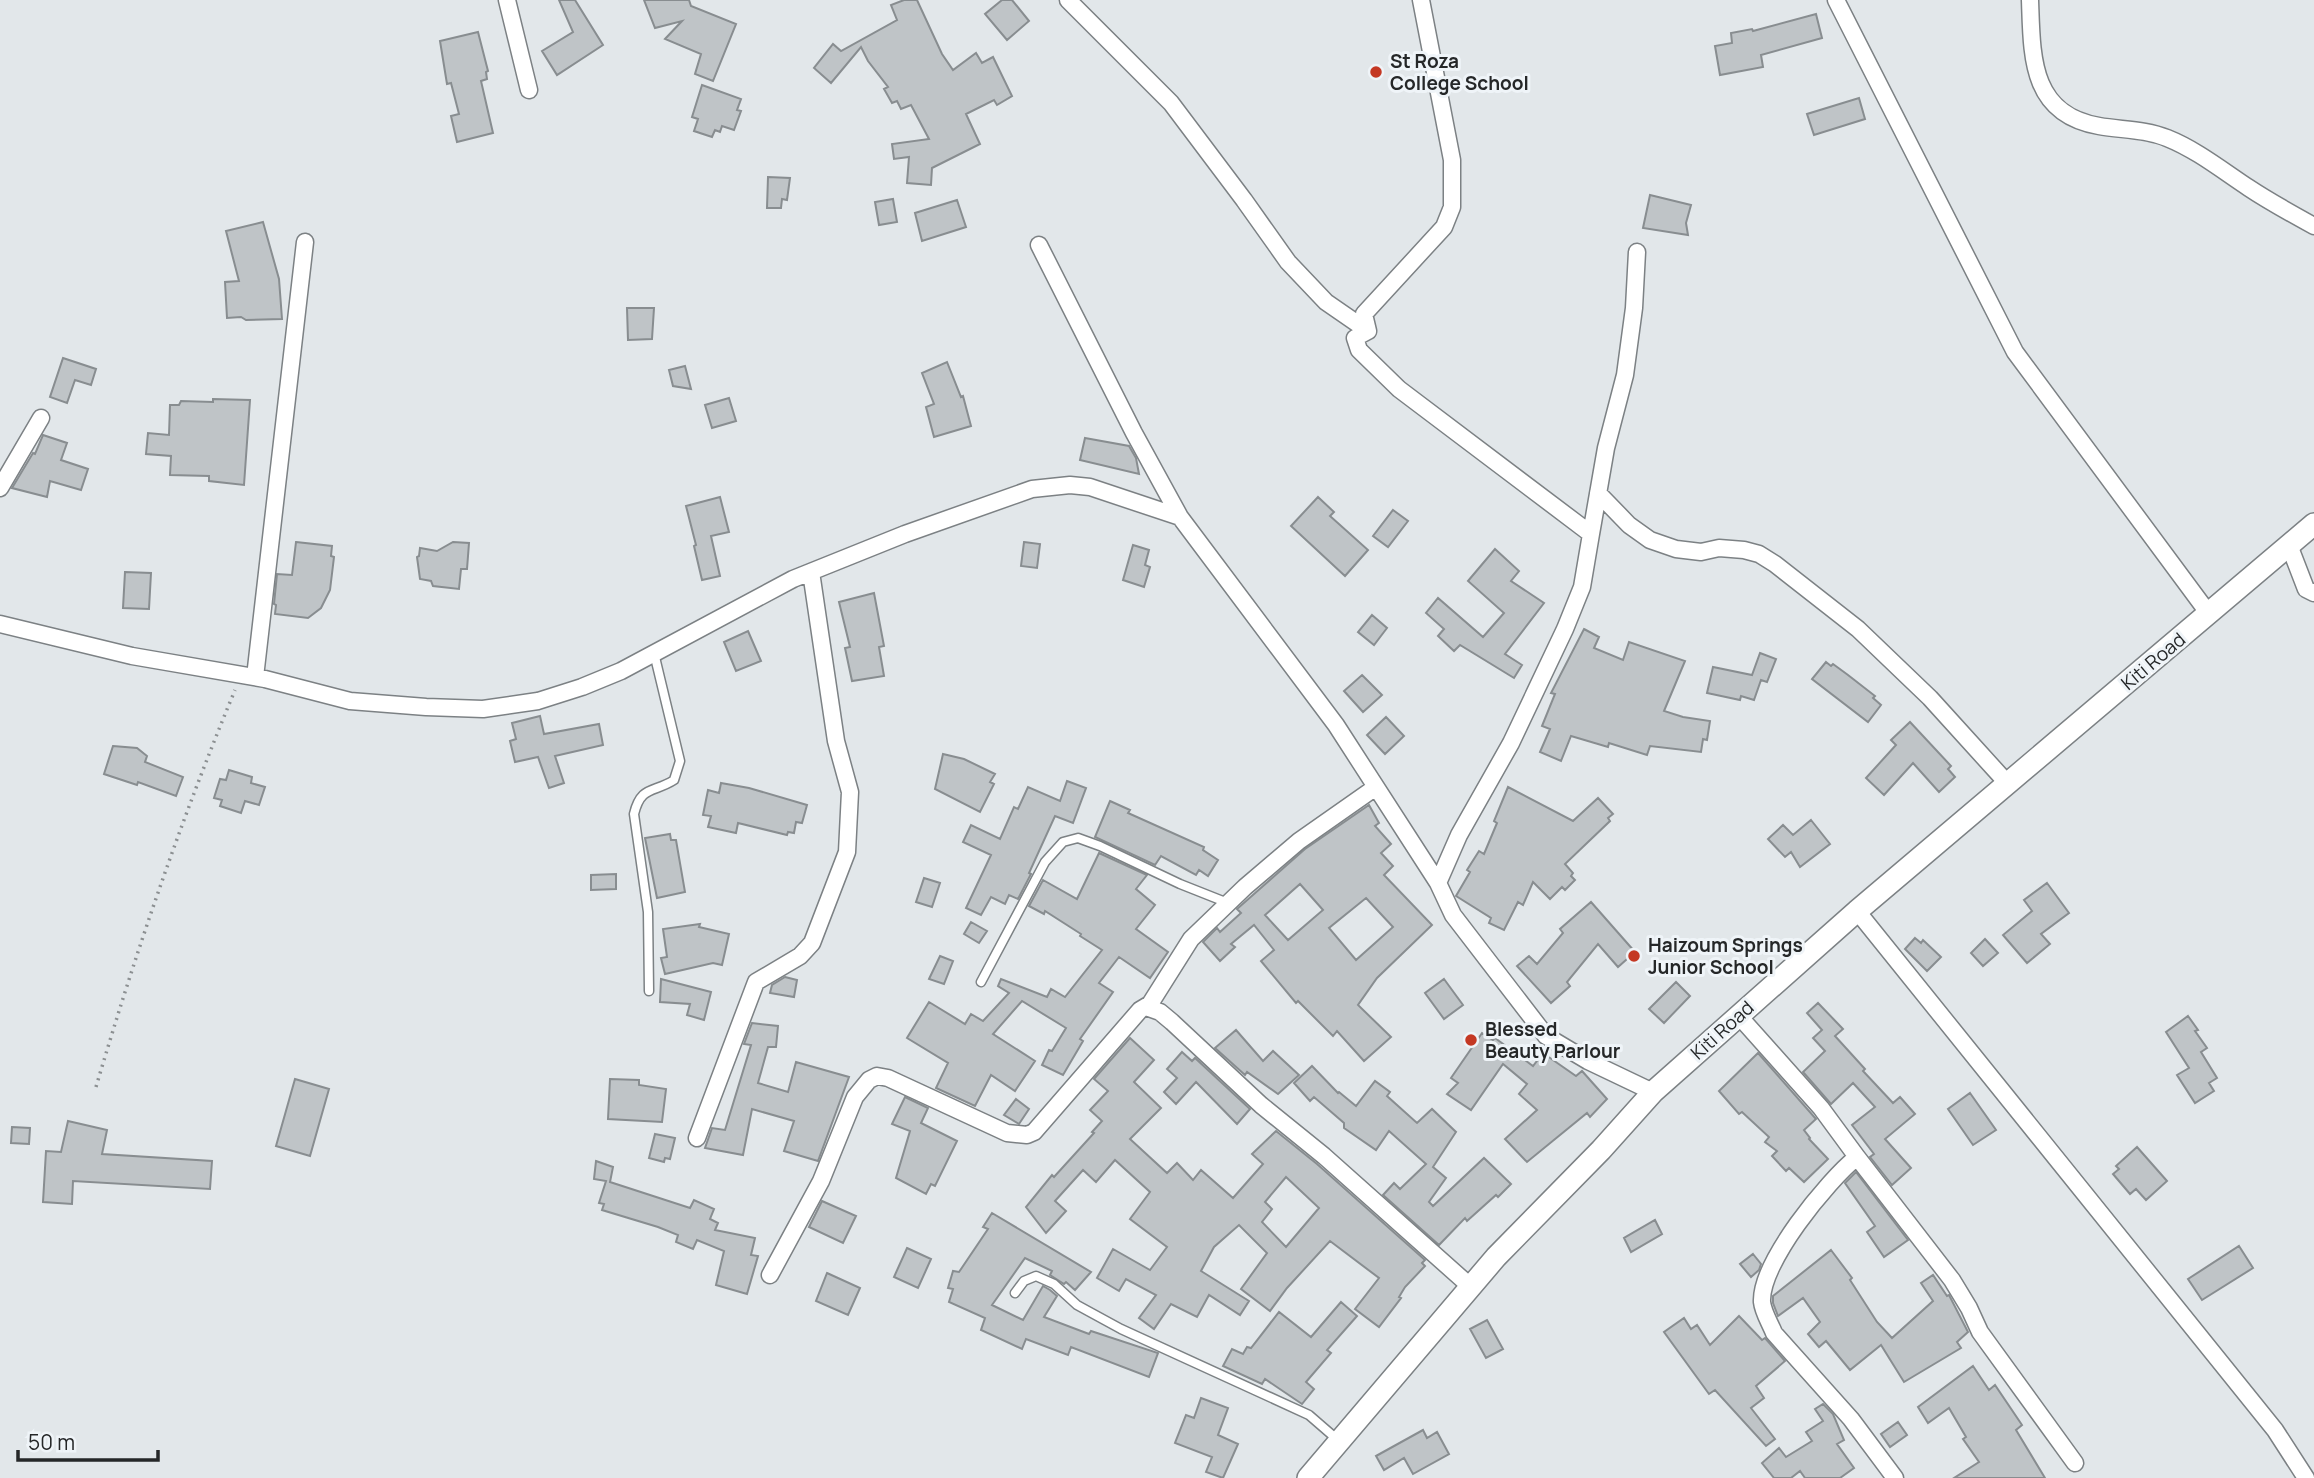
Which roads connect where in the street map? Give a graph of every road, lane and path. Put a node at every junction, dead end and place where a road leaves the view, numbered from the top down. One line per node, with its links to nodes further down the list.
1 (507, 0): 6 (street)
2 (1068, 0): 11 (street)
3 (1421, 0): 11 (street)
4 (1836, 0): 21 (street)
5 (2030, 0): 7 (street)
6 (528, 90)
7 (2314, 226)
8 (305, 242): 24 (street)
9 (1040, 245): 15 (street)
10 (1637, 252): 14 (street)
11 (1368, 331): 17 (street)
12 (41, 418): 13 (street)
13 (0, 488)
14 (1598, 493): 17 (street); 25 (street)
15 (1180, 517): 19 (street); 26 (street)
16 (2314, 524): 18 (street, Kiti Road)
17 (1591, 534): 27 (street)
18 (2289, 545): 20 (street); 21 (street, Kiti Road)
19 (811, 572): 23 (street); 36 (street)
20 (2314, 593)
21 (2209, 614): 25 (street, Kiti Road)
22 (0, 624): 24 (street)
23 (654, 653): 24 (street); 31 (lane)
24 (248, 676): 34 (path)
25 (2008, 784): 29 (street, Kiti Road)
26 (1376, 787): 27 (street); 28 (street)
27 (1438, 883): 35 (street)
28 (1228, 903): 30 (lane); 32 (street)
29 (1857, 911): 33 (street, Kiti Road); 45 (street)
30 (981, 982)
31 (649, 991)
32 (1146, 1007): 38 (street); 39 (street)
33 (1738, 1015): 35 (street, Kiti Road); 37 (street)
34 (96, 1087)
35 (1653, 1092): 39 (street, Kiti Road)
36 (697, 1138)
37 (1857, 1157): 42 (street); 44 (street)
38 (770, 1275)
39 (1471, 1287): 41 (street, Kiti Road)
40 (1015, 1293): 41 (lane)
41 (1339, 1441): 43 (street, Kiti Road)
42 (2075, 1463)
43 (1308, 1478)
44 (1895, 1478)
45 (2306, 1478)

